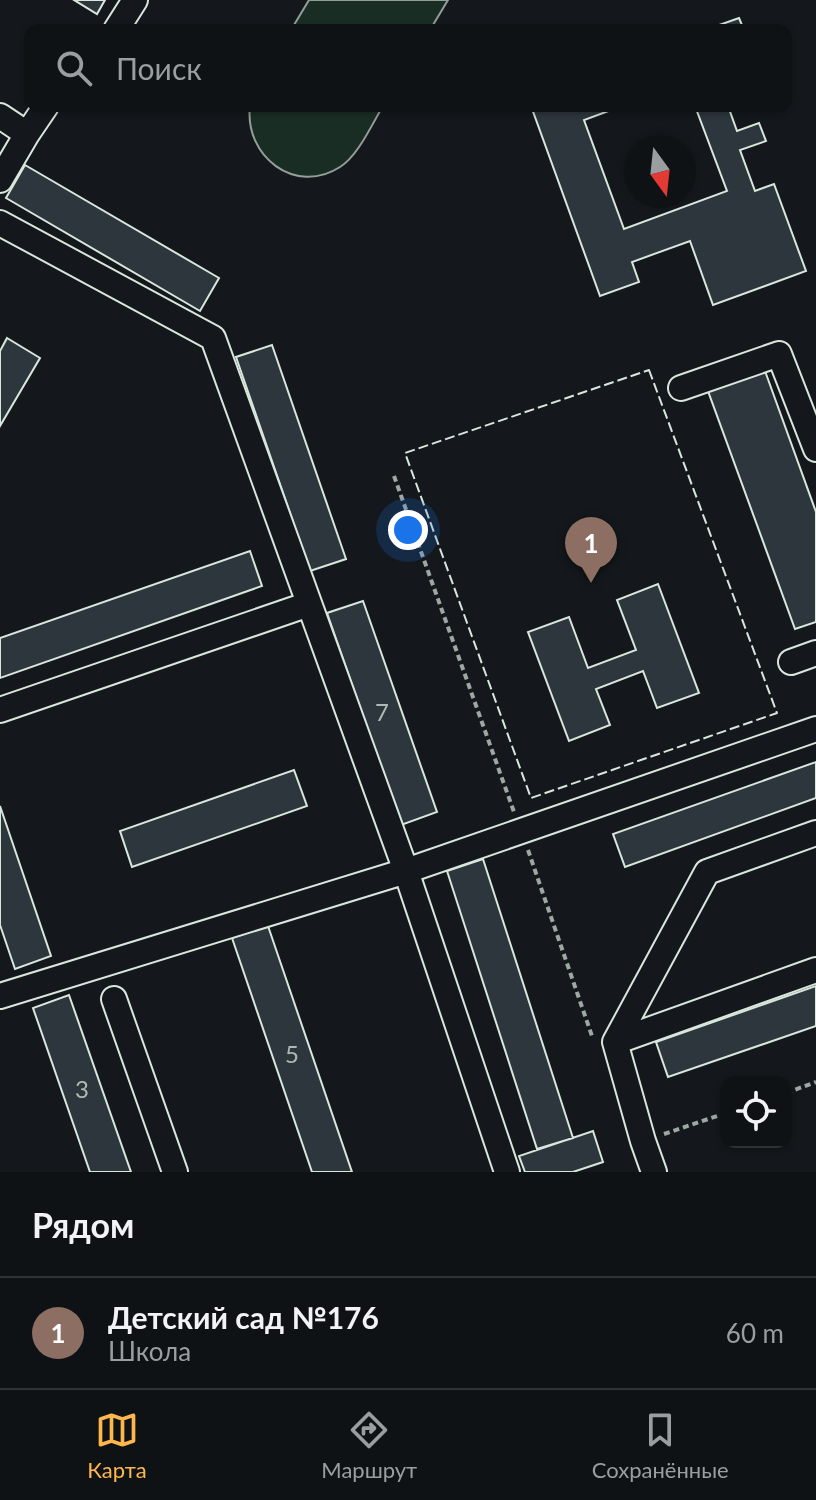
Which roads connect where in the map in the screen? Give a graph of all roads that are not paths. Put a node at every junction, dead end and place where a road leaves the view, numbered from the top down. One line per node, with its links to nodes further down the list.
1 (135, 0): 2 (lane)
2 (120, 24)
3 (42, 112): 5 (lane)
4 (0, 116): 5 (lane)
5 (27, 134): 6 (lane)
6 (0, 180)
7 (0, 223): 10 (lane)
8 (681, 388): 9 (lane)
9 (816, 449)
10 (309, 604): 13 (lane); 16 (lane)
11 (816, 653): 12 (lane)
12 (791, 662)
13 (0, 710)
14 (816, 729): 16 (lane)
15 (816, 833): 20 (lane)
16 (406, 871): 18 (lane); 22 (lane)
17 (816, 970): 20 (lane)
18 (0, 996)
19 (114, 999): 21 (lane)
20 (615, 1042): 23 (lane)
21 (175, 1172)
22 (507, 1172)
23 (654, 1172)

